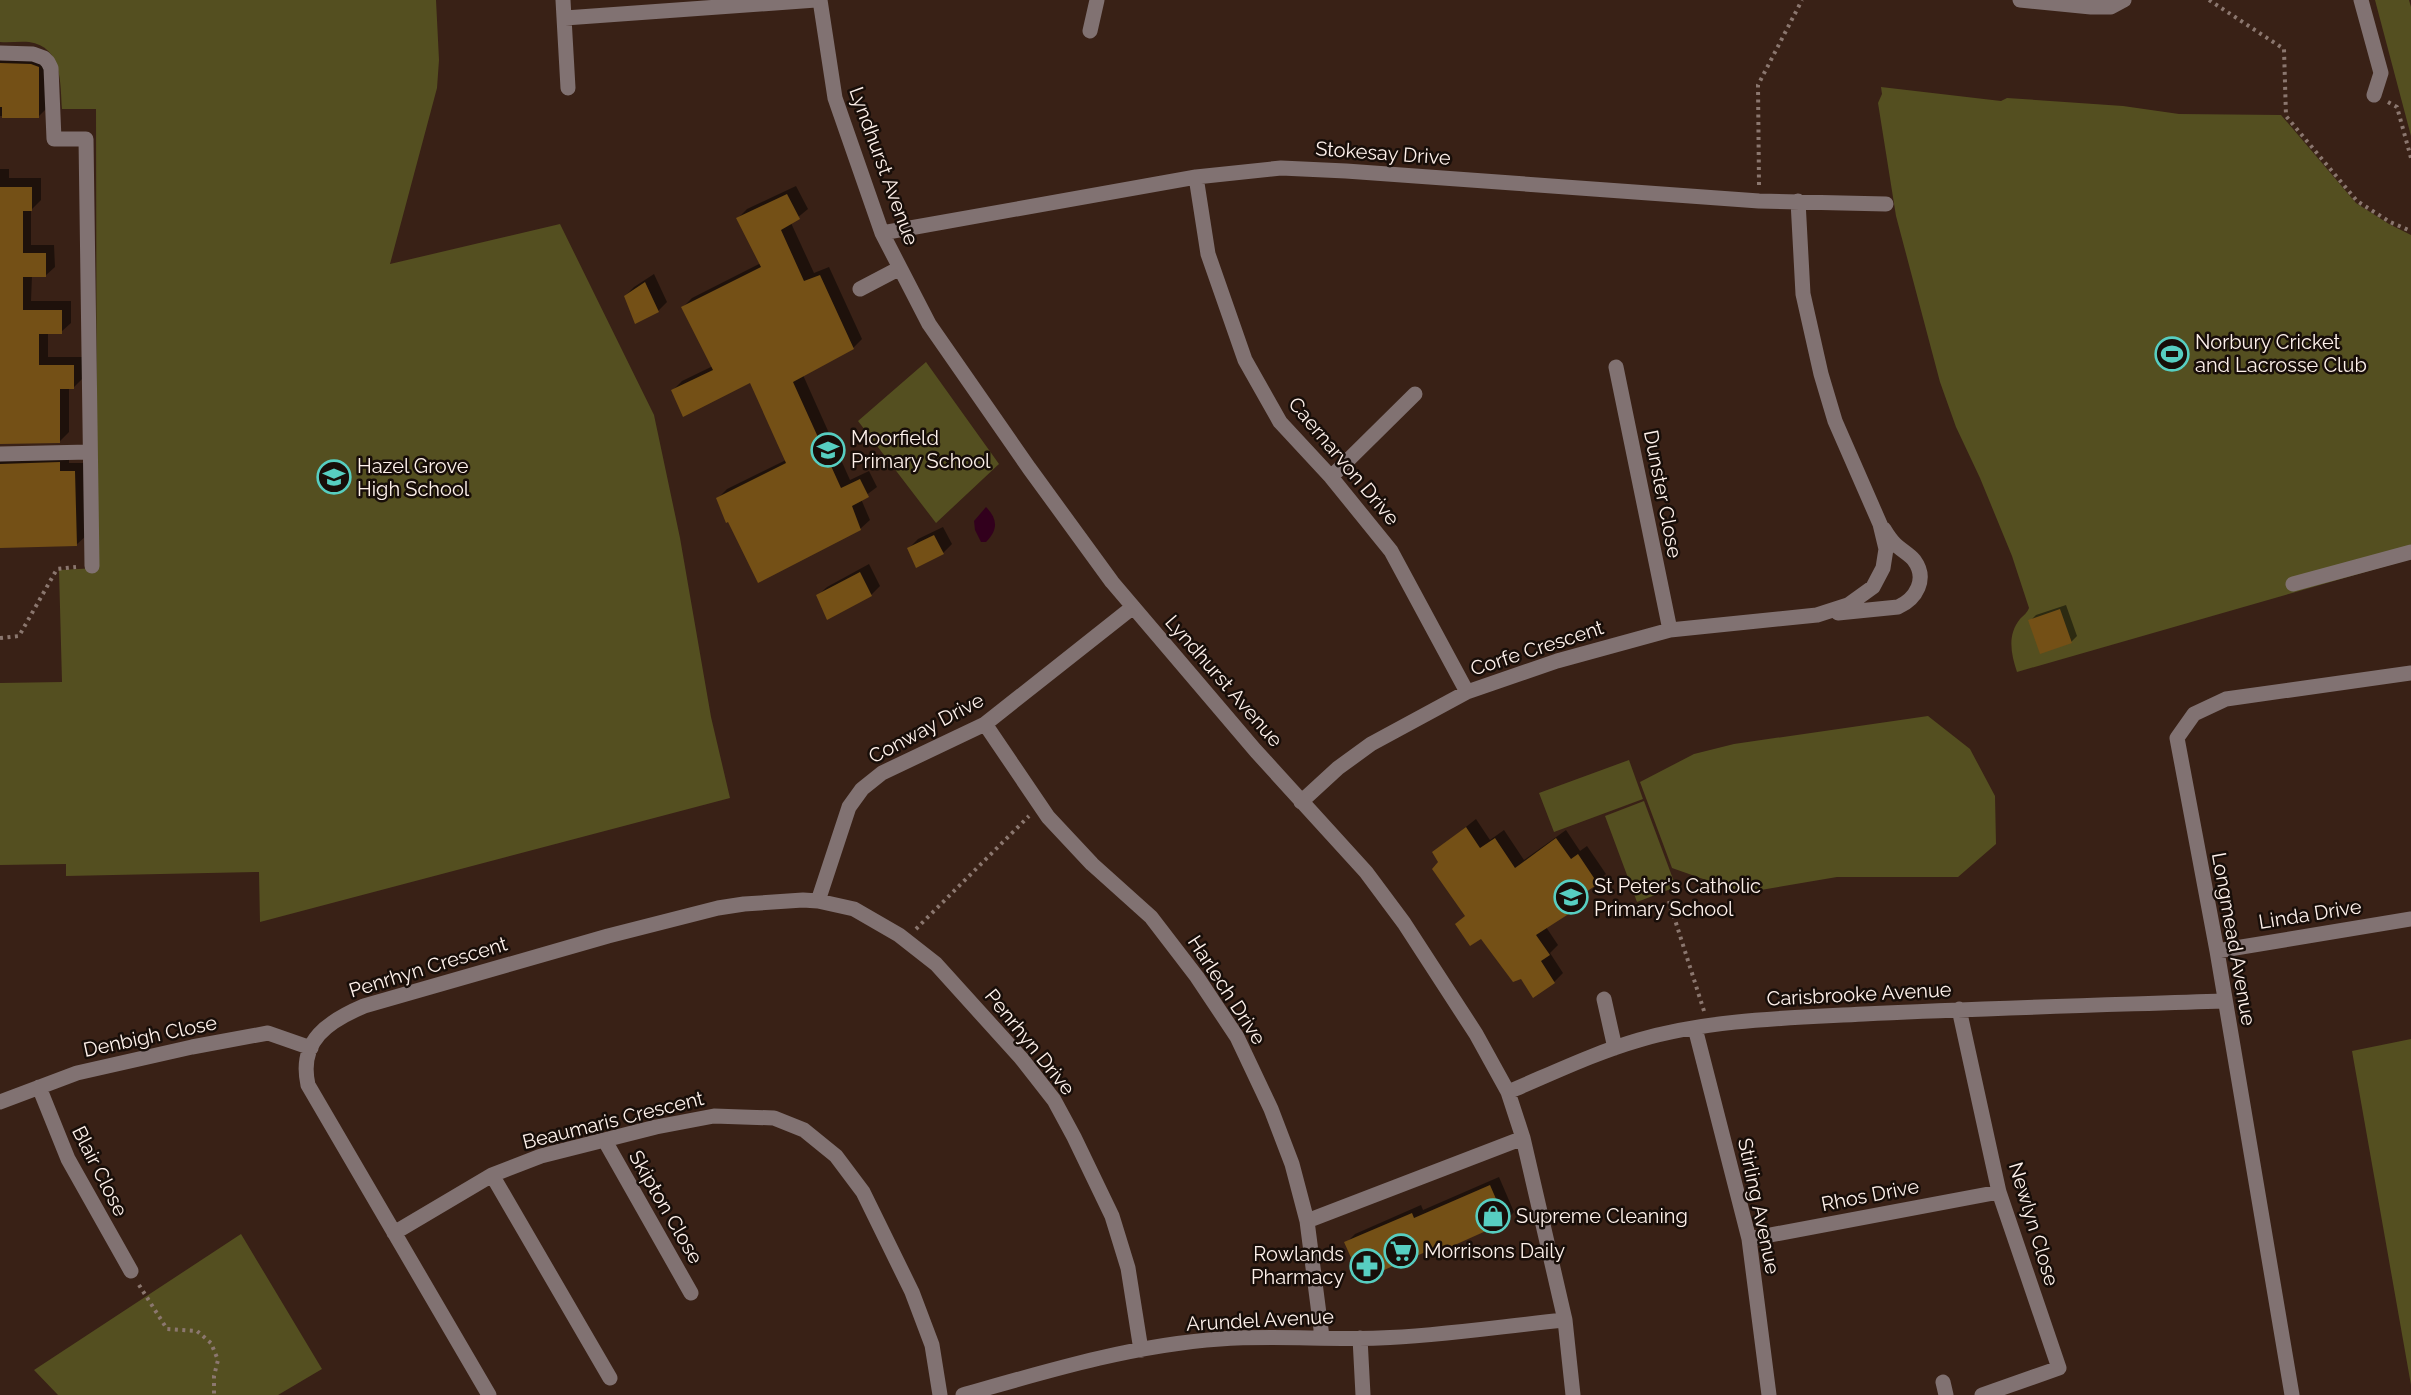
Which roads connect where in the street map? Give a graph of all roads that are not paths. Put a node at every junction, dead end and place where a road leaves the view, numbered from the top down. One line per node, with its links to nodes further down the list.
1 (563, 0): 7 (street)
2 (818, 0): 7 (street); 15 (street, Lyndhurst Avenue)
3 (1097, 0): 8 (street)
4 (2020, 0): 5 (street)
5 (2124, 0)
6 (2361, 0): 11 (street)
7 (565, 18): 10 (street)
8 (1090, 31)
9 (0, 53): 20 (street)
10 (568, 88)
11 (2373, 95)
12 (1196, 177): 13 (street, Stokesay Drive); 15 (street, Stokesay Drive); 22 (street, Caernarvon Drive)
13 (1798, 201): 14 (street, Stokesay Drive); 23 (street, Corfe Crescent)
14 (1886, 204)
15 (882, 232): 16 (street, Lyndhurst Avenue)
16 (900, 268): 17 (street); 27 (street, Lyndhurst Avenue)
17 (860, 289)
18 (1616, 367): 29 (street, Dunster Close)
19 (1415, 394): 22 (street)
20 (89, 452): 21 (street); 25 (street)
21 (0, 454)
22 (1331, 477): 31 (street, Caernarvon Drive)
23 (1880, 524): 28 (street, Corfe Crescent); 28 (street, Corfe Crescent)
24 (2411, 552): 26 (street)
25 (92, 566)
26 (2292, 584)
27 (1133, 607): 32 (street, Conway Drive); 33 (street, Lyndhurst Avenue)
28 (1817, 615): 29 (street, Corfe Crescent)
29 (1670, 630): 31 (street, Corfe Crescent)
30 (2411, 673): 36 (street, Longmead Avenue)
31 (1467, 692): 33 (street, Corfe Crescent)
32 (985, 724): 34 (street, Conway Drive); 50 (street, Harlech Drive)
33 (1301, 801): 44 (street, Lyndhurst Avenue)
34 (818, 901): 41 (street, Penrhyn Crescent); 58 (street, Penrhyn Drive)
35 (2411, 919): 36 (street, Linda Drive)
36 (2217, 951): 38 (street, Longmead Avenue)
37 (1604, 999): 42 (street)
38 (2224, 1001): 39 (street, Carisbrooke Avenue); 67 (street, Longmead Avenue)
39 (1959, 1009): 40 (street, Carisbrooke Avenue); 49 (street, Newlyn Close)
40 (1701, 1027): 42 (street, Carisbrooke Avenue); 52 (street, Stirling Avenue)
41 (311, 1047): 43 (street, Denbigh Close); 51 (street)
42 (1615, 1048): 44 (street, Carisbrooke Avenue)
43 (39, 1087): 45 (street, Denbigh Close); 53 (street, Blair Close)
44 (1508, 1092): 46 (street, Lyndhurst Avenue)
45 (0, 1102)
46 (1523, 1138): 50 (street); 55 (street, Lyndhurst Avenue)
47 (605, 1141): 48 (street, Beaumaris Crescent); 54 (street, Skipton Close); 61 (street, Beaumaris Crescent)
48 (492, 1175): 51 (street, Beaumaris Crescent); 59 (street)
49 (1999, 1192): 52 (street, Rhos Drive); 66 (street, Newlyn Close)
50 (1307, 1221): 56 (street, Harlech Drive)
51 (394, 1233): 60 (street)
52 (1749, 1239): 65 (street, Stirling Avenue)
53 (131, 1271)
54 (691, 1293)
55 (1565, 1320): 57 (street, Arundel Avenue); 64 (street, Lyndhurst Avenue)
56 (1322, 1337): 57 (street, Arundel Avenue); 58 (street, Arundel Avenue)
57 (1360, 1338): 63 (street)
58 (1141, 1350): 62 (street, Arundel Avenue)
59 (610, 1378)
60 (489, 1395)
61 (940, 1395)
62 (963, 1395)
63 (1363, 1395)
64 (1573, 1395)
65 (1769, 1395)
66 (1982, 1395)
67 (2292, 1395)

